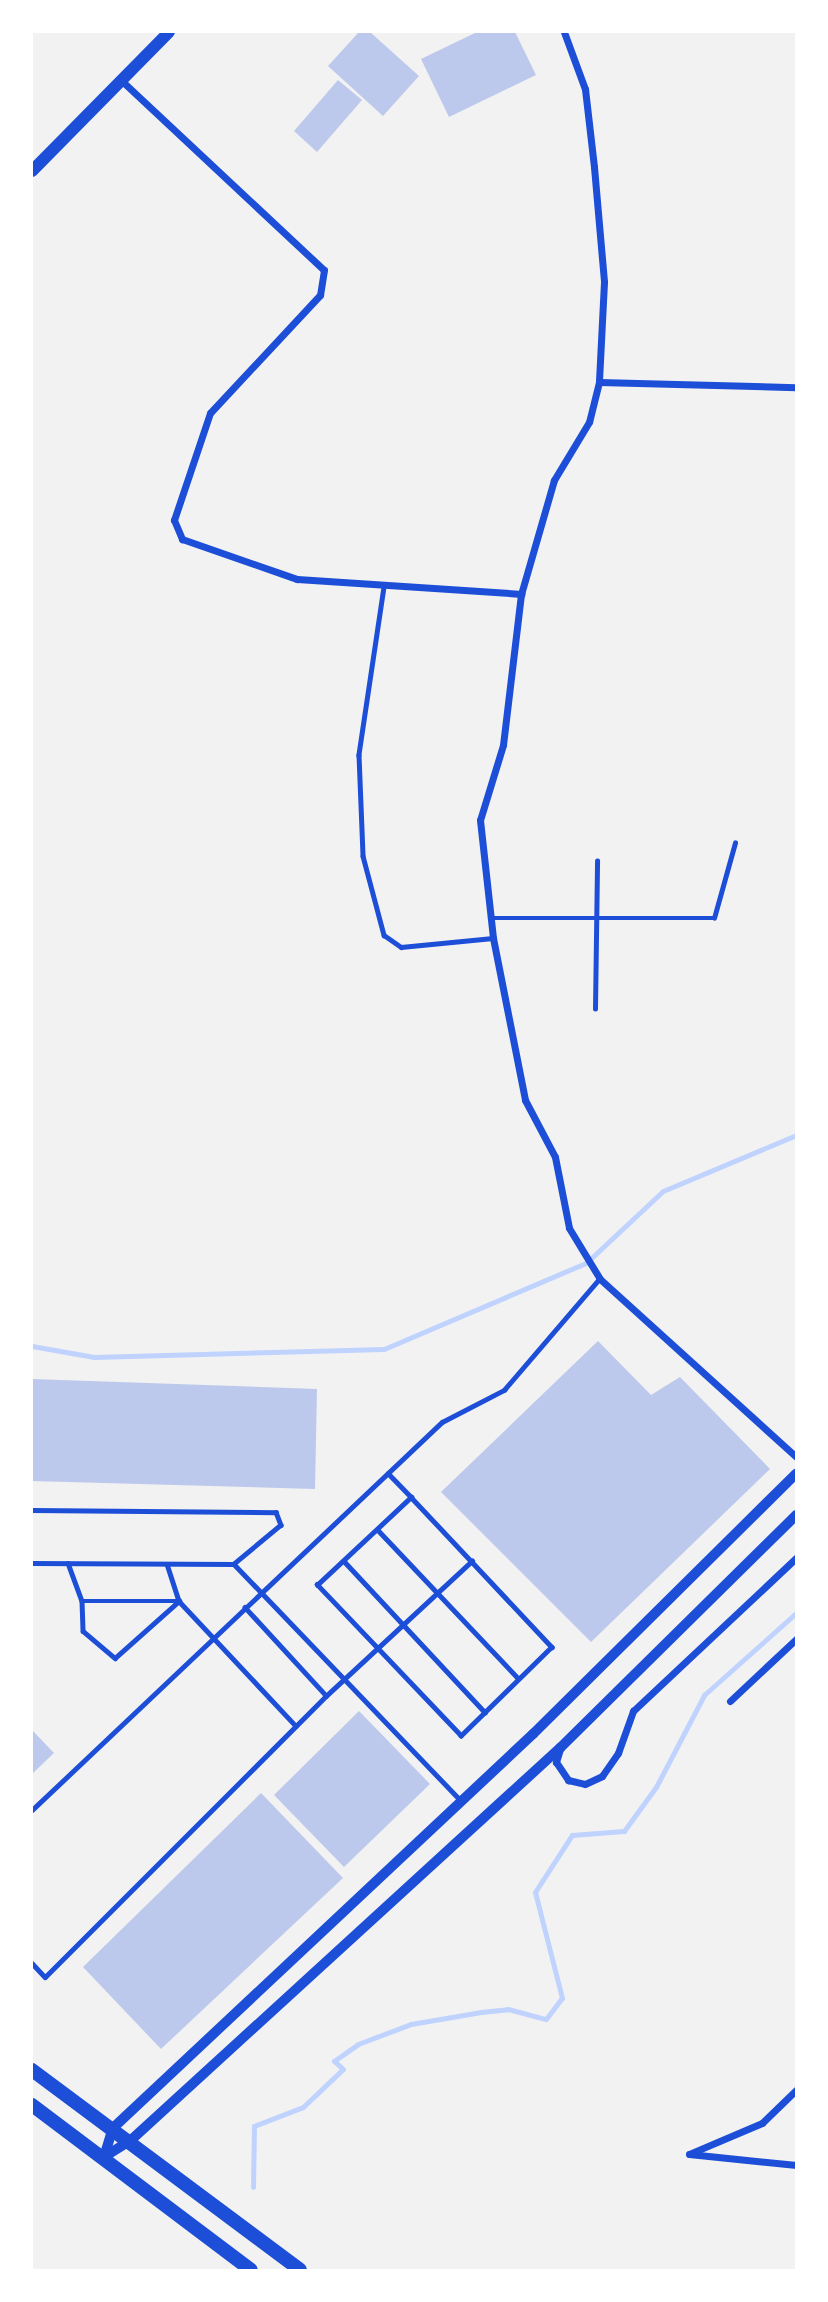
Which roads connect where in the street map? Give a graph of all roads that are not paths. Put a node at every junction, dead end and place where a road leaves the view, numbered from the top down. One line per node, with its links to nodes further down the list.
1 (169, 32): 3 (main road)
2 (564, 32): 5 (street)
3 (123, 82): 4 (main road); 7 (street)
4 (32, 172)
5 (599, 382): 6 (street); 8 (street)
6 (796, 387)
7 (384, 587): 8 (street); 13 (lane)
8 (521, 594): 12 (street)
9 (735, 843): 11 (lane)
10 (597, 861): 11 (lane)
11 (592, 916): 12 (lane); 14 (lane)
12 (492, 918): 13 (street)
13 (493, 938): 15 (street)
14 (595, 1009)
15 (600, 1279): 16 (street); 17 (lane)
16 (796, 1457)
17 (388, 1473): 19 (lane); 30 (lane)
18 (796, 1474): 46 (street)
19 (411, 1497): 22 (lane); 25 (lane)
20 (32, 1510): 29 (lane)
21 (796, 1515): 45 (street)
22 (378, 1530): 24 (lane); 31 (lane)
23 (796, 1558): 45 (street)
24 (344, 1561): 35 (lane); 38 (lane)
25 (472, 1561): 31 (lane); 39 (lane)
26 (32, 1563): 27 (lane)
27 (68, 1563): 28 (lane); 32 (lane)
28 (167, 1564): 29 (lane); 33 (lane)
29 (234, 1564): 30 (lane)
30 (261, 1593): 34 (lane); 40 (lane)
31 (438, 1593): 35 (lane); 39 (lane)
32 (82, 1601): 33 (lane); 33 (lane)
33 (179, 1601): 36 (lane)
34 (245, 1608): 36 (lane); 41 (lane)
35 (403, 1624): 38 (lane); 43 (lane)
36 (214, 1637): 44 (lane); 47 (lane)
37 (796, 1639): 42 (street)
38 (377, 1649): 40 (lane); 43 (lane)
39 (518, 1678): 43 (lane)
40 (344, 1679): 41 (lane); 46 (lane)
41 (326, 1696): 44 (lane)
42 (730, 1701)
43 (485, 1712)
44 (296, 1726): 48 (lane)
45 (560, 1748): 53 (street)
46 (461, 1802): 52 (street)
47 (32, 1810)
48 (32, 1963)
49 (32, 2070): 52 (highway)
50 (796, 2090): 55 (street)
51 (32, 2105): 54 (highway)
52 (113, 2128): 53 (highway); 54 (street)
53 (130, 2141): 54 (street); 57 (highway)
54 (104, 2157): 56 (highway)
55 (796, 2165)
56 (251, 2270)
57 (300, 2270)

